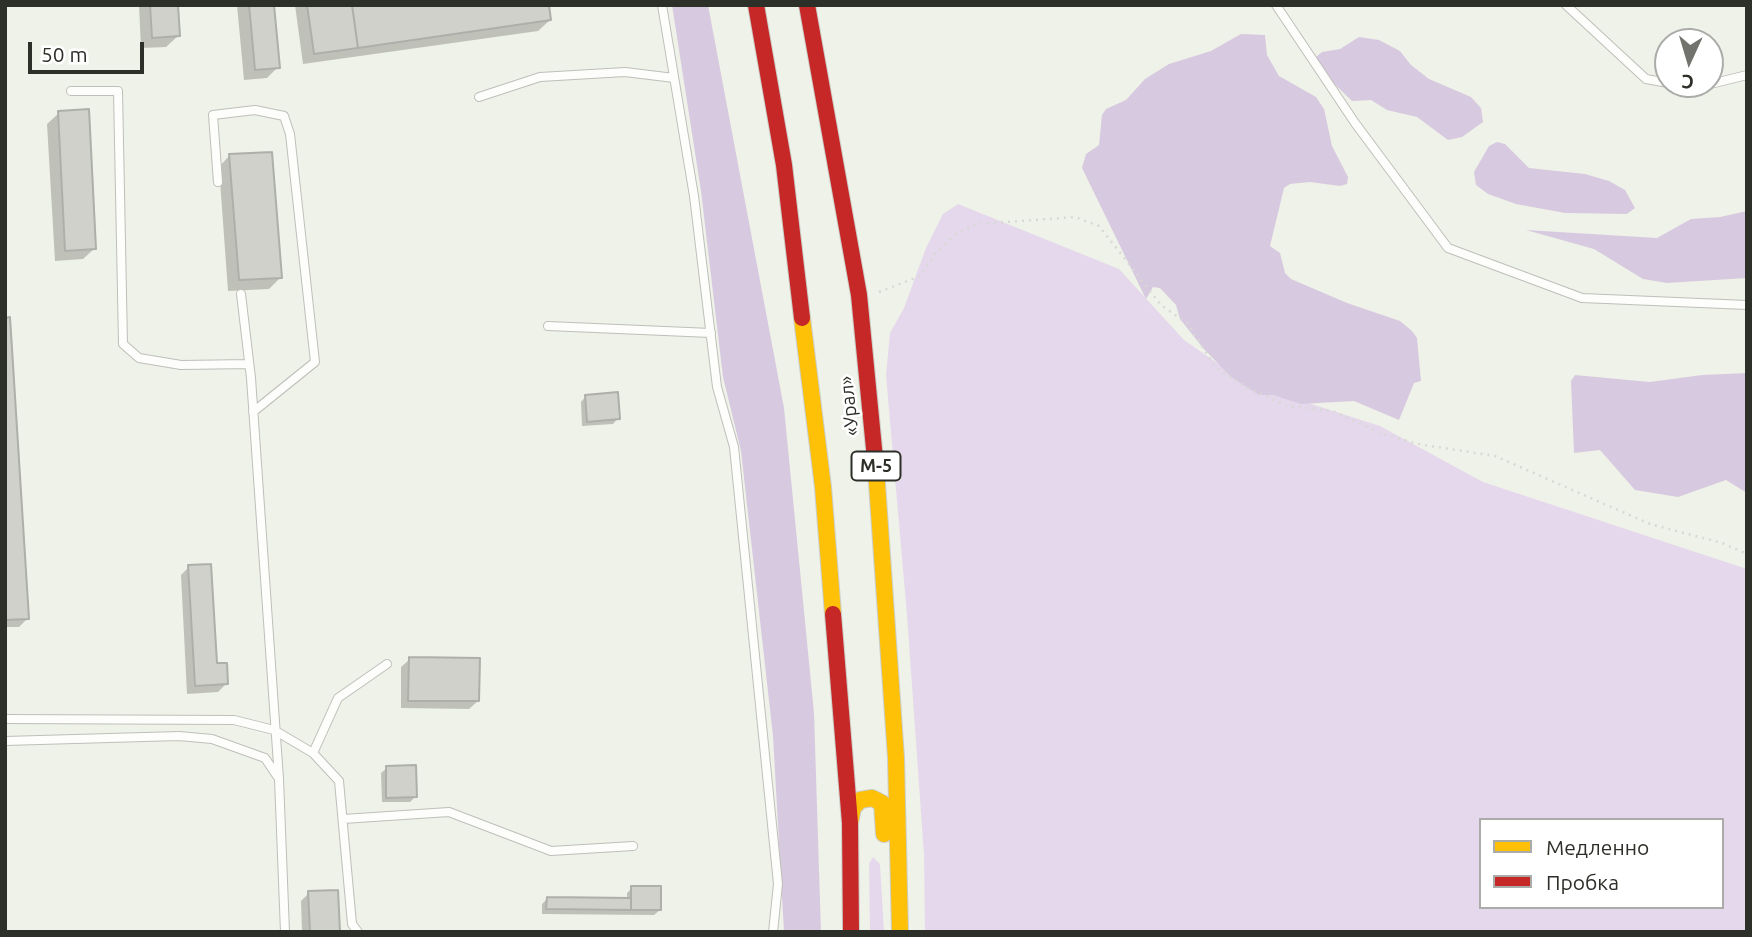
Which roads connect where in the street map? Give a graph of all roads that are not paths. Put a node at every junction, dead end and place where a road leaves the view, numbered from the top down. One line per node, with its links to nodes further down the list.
1 (662, 5): 7 (lane)
2 (756, 5): 26 (main road, «Урал»)
3 (807, 5): 28 (main road, «Урал» / М-5)
4 (1276, 5): 14 (lane)
5 (1566, 5): 8 (lane)
6 (1747, 75): 9 (lane)
7 (674, 78): 11 (lane); 16 (lane)
8 (1654, 80)
9 (1724, 81)
10 (71, 91): 17 (lane)
11 (479, 97)
12 (218, 182): 18 (lane)
13 (242, 294): 17 (lane)
14 (1747, 305)
15 (548, 326): 16 (lane)
16 (711, 333): 31 (lane)
17 (249, 364): 18 (lane)
18 (253, 412): 21 (lane)
19 (387, 664): 23 (lane)
20 (5, 719): 21 (lane)
21 (274, 730): 23 (lane); 24 (lane)
22 (5, 741): 24 (lane)
23 (313, 753): 25 (lane)
24 (279, 779): 29 (lane)
25 (343, 819): 27 (lane); 30 (lane)
26 (850, 823): 28 (main road); 32 (main road, «Урал»)
27 (633, 846)
28 (899, 895): 33 (main road, «Урал» / М-5)
29 (285, 932)
30 (358, 932)
31 (773, 932)
32 (851, 932)
33 (900, 932)

